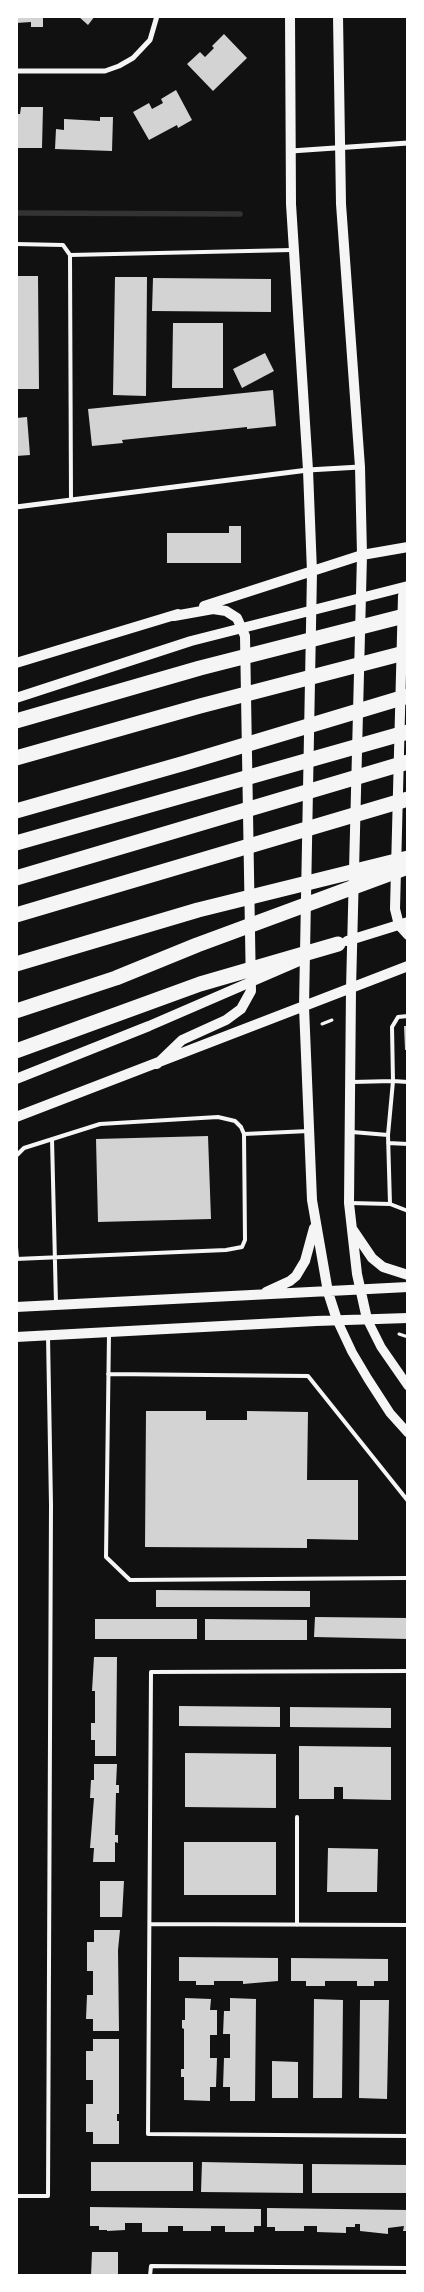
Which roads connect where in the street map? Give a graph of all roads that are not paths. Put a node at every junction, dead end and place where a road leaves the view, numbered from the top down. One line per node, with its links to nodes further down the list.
1 (158, 16): 4 (street)
2 (290, 16): 7 (main road)
3 (338, 16): 6 (main road)
4 (16, 71)
5 (408, 143): 6 (street)
6 (340, 149): 7 (street); 11 (main road)
7 (290, 151): 9 (main road)
8 (16, 244): 10 (lane)
9 (294, 250): 10 (lane); 12 (main road)
10 (70, 255): 13 (lane)
11 (360, 467): 12 (street); 16 (main road)
12 (308, 470): 13 (street); 17 (main road)
13 (71, 500): 14 (street)
14 (16, 507)
15 (408, 547): 16 (main road)
16 (362, 555): 17 (main road); 41 (main road)
17 (312, 572): 20 (main road); 42 (main road)
18 (408, 587): 24 (main road); 37 (main road)
19 (408, 615): 25 (highway)
20 (174, 616): 22 (main road); 46 (main road)
21 (408, 652): 27 (highway)
22 (16, 663)
23 (408, 696): 30 (highway)
24 (16, 698)
25 (16, 721)
26 (408, 732): 31 (highway)
27 (16, 758)
28 (408, 762): 34 (highway)
29 (408, 799): 35 (highway)
30 (16, 810)
31 (16, 843)
32 (408, 858): 39 (highway)
33 (408, 867): 43 (highway)
34 (16, 878)
35 (16, 916)
36 (408, 922): 38 (main road)
37 (408, 935)
38 (338, 944): 45 (highway); 47 (main road)
39 (16, 964)
40 (408, 966): 41 (main road)
41 (350, 989): 42 (main road); 49 (main road)
42 (304, 1007): 46 (main road); 52 (main road)
43 (16, 1011)
44 (408, 1016): 48 (lane)
45 (16, 1051)
46 (157, 1064): 51 (main road)
47 (16, 1079)
48 (393, 1081): 49 (lane); 50 (lane); 55 (lane)
49 (350, 1082): 53 (main road)
50 (408, 1082)
51 (16, 1117)
52 (309, 1131): 54 (lane); 63 (main road)
53 (350, 1132): 55 (lane); 60 (main road)
54 (244, 1134): 56 (lane); 66 (lane)
55 (388, 1135): 57 (lane)
56 (52, 1139): 59 (lane); 66 (lane)
57 (388, 1143): 58 (lane); 61 (lane)
58 (408, 1144)
59 (16, 1156)
60 (349, 1203): 61 (lane); 64 (main road)
61 (390, 1204): 62 (lane)
62 (408, 1210)
63 (315, 1225): 71 (main road); 72 (main road)
64 (352, 1227): 68 (main road); 70 (main road)
65 (16, 1247): 67 (lane)
66 (55, 1258): 67 (lane); 73 (lane)
67 (16, 1259)
68 (408, 1275)
69 (408, 1287): 70 (main road)
70 (360, 1290): 71 (main road); 76 (main road)
71 (328, 1292): 72 (main road); 77 (main road)
72 (260, 1294): 73 (main road)
73 (56, 1305): 74 (main road)
74 (16, 1307)
75 (408, 1318): 76 (main road)
76 (367, 1319): 77 (main road); 82 (street)
77 (337, 1320): 78 (main road); 83 (street)
78 (108, 1334): 79 (main road); 81 (lane)
79 (48, 1336): 80 (main road); 92 (lane)
80 (16, 1337)
81 (108, 1374): 84 (lane); 85 (lane)
82 (408, 1386)
83 (408, 1433)
84 (408, 1501)
85 (408, 1578)
86 (408, 1671): 88 (lane)
87 (297, 1817): 89 (lane)
88 (150, 1924): 89 (lane); 91 (lane)
89 (296, 1925): 90 (lane)
90 (408, 1925)
91 (408, 2136)
92 (16, 2196)
93 (408, 2268): 94 (lane)
94 (150, 2276)

